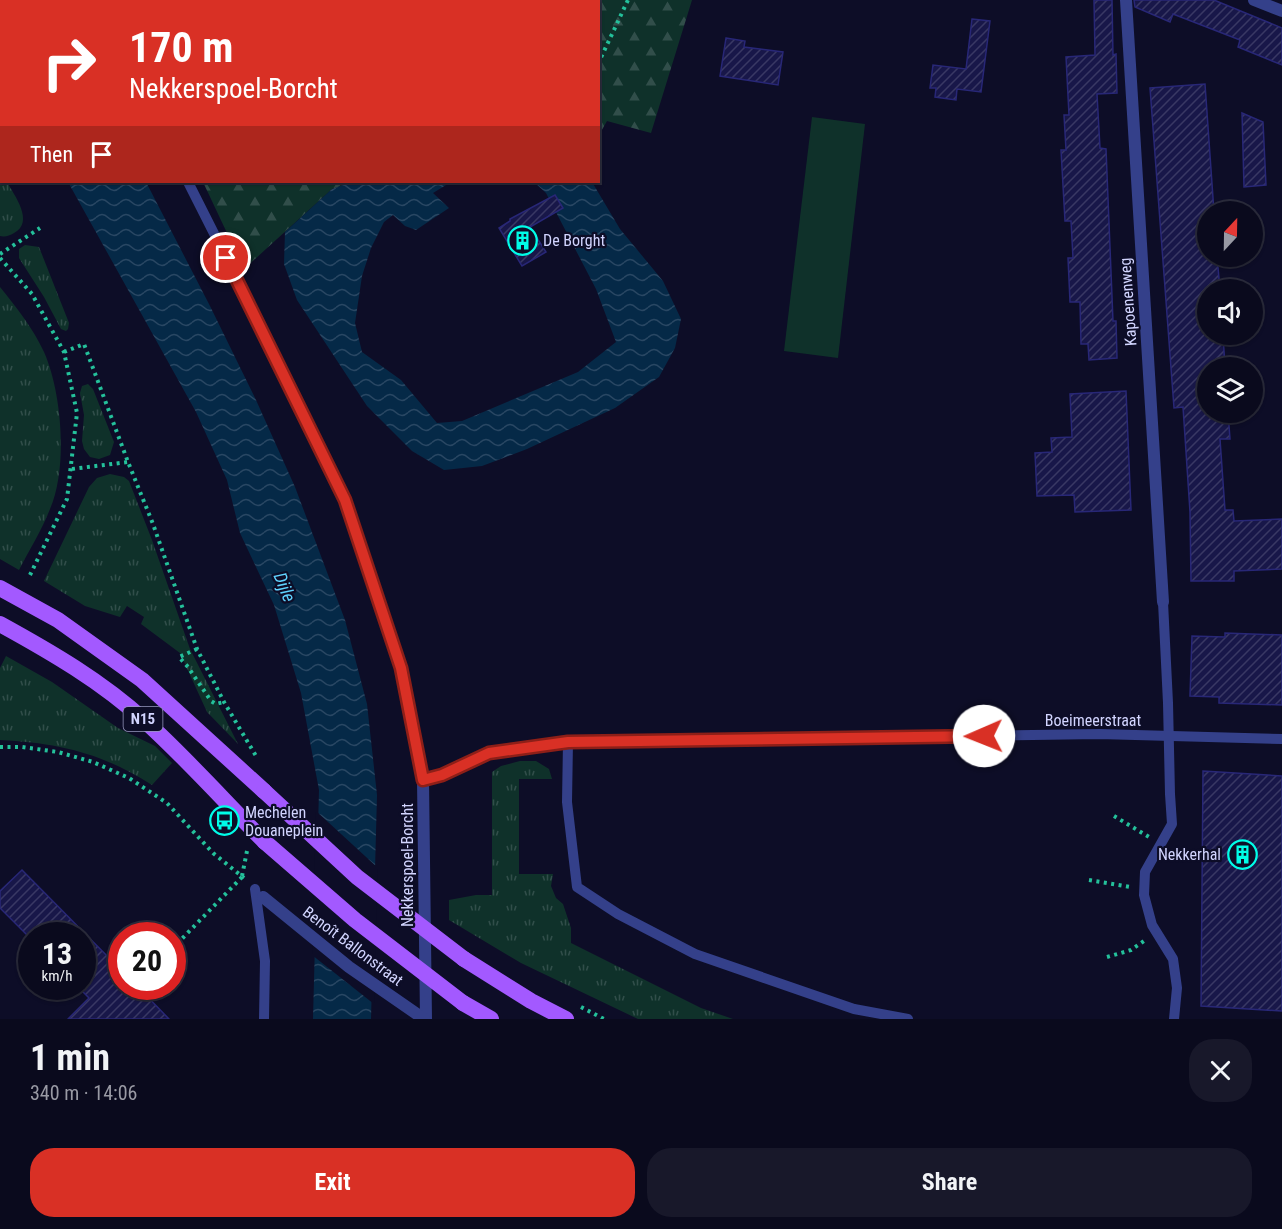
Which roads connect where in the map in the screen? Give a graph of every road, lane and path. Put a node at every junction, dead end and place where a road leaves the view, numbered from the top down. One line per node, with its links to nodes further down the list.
1 (628, 0): 5 (path)
2 (1126, 0): 14 (street, Kapoenenweg)
3 (1254, 0): 4 (street)
4 (1282, 11)
5 (600, 60)
6 (189, 183): 24 (lane, Nekkerspoel-Borcht)
7 (40, 228): 8 (path)
8 (0, 256): 9 (path)
9 (64, 352): 10 (path); 11 (path)
10 (128, 462): 11 (path); 16 (path)
11 (72, 469): 12 (path)
12 (30, 575)
13 (2, 587): 38 (main road, N15, bridge)
14 (1163, 602): 18 (lane)
15 (0, 624): 37 (main road, N15, bridge)
16 (197, 650): 17 (path); 17 (path)
17 (224, 702): 22 (path)
18 (1168, 735): 19 (lane, Boeimeerstraat); 20 (lane, Boeimeerstraat); 26 (lane)
19 (1282, 739)
20 (568, 742): 23 (lane, Boeimeerstraat); 39 (lane)
21 (0, 747): 28 (path)
22 (261, 762)
23 (442, 775): 24 (street)
24 (423, 780): 36 (street, Nekkerspoel-Borcht)
25 (1114, 816): 26 (path)
26 (1160, 844): 30 (lane)
27 (247, 849): 28 (path)
28 (242, 876): 31 (path); 33 (path)
29 (1089, 880): 30 (path)
30 (1144, 889): 32 (lane)
31 (259, 893): 35 (lane); 36 (street, Benoît Ballonstraat)
32 (1157, 933): 34 (path); 40 (lane)
33 (186, 934)
34 (1107, 957)
35 (264, 1019)
36 (425, 1019)
37 (491, 1019)
38 (566, 1019)
39 (908, 1019)
40 (1174, 1019)

